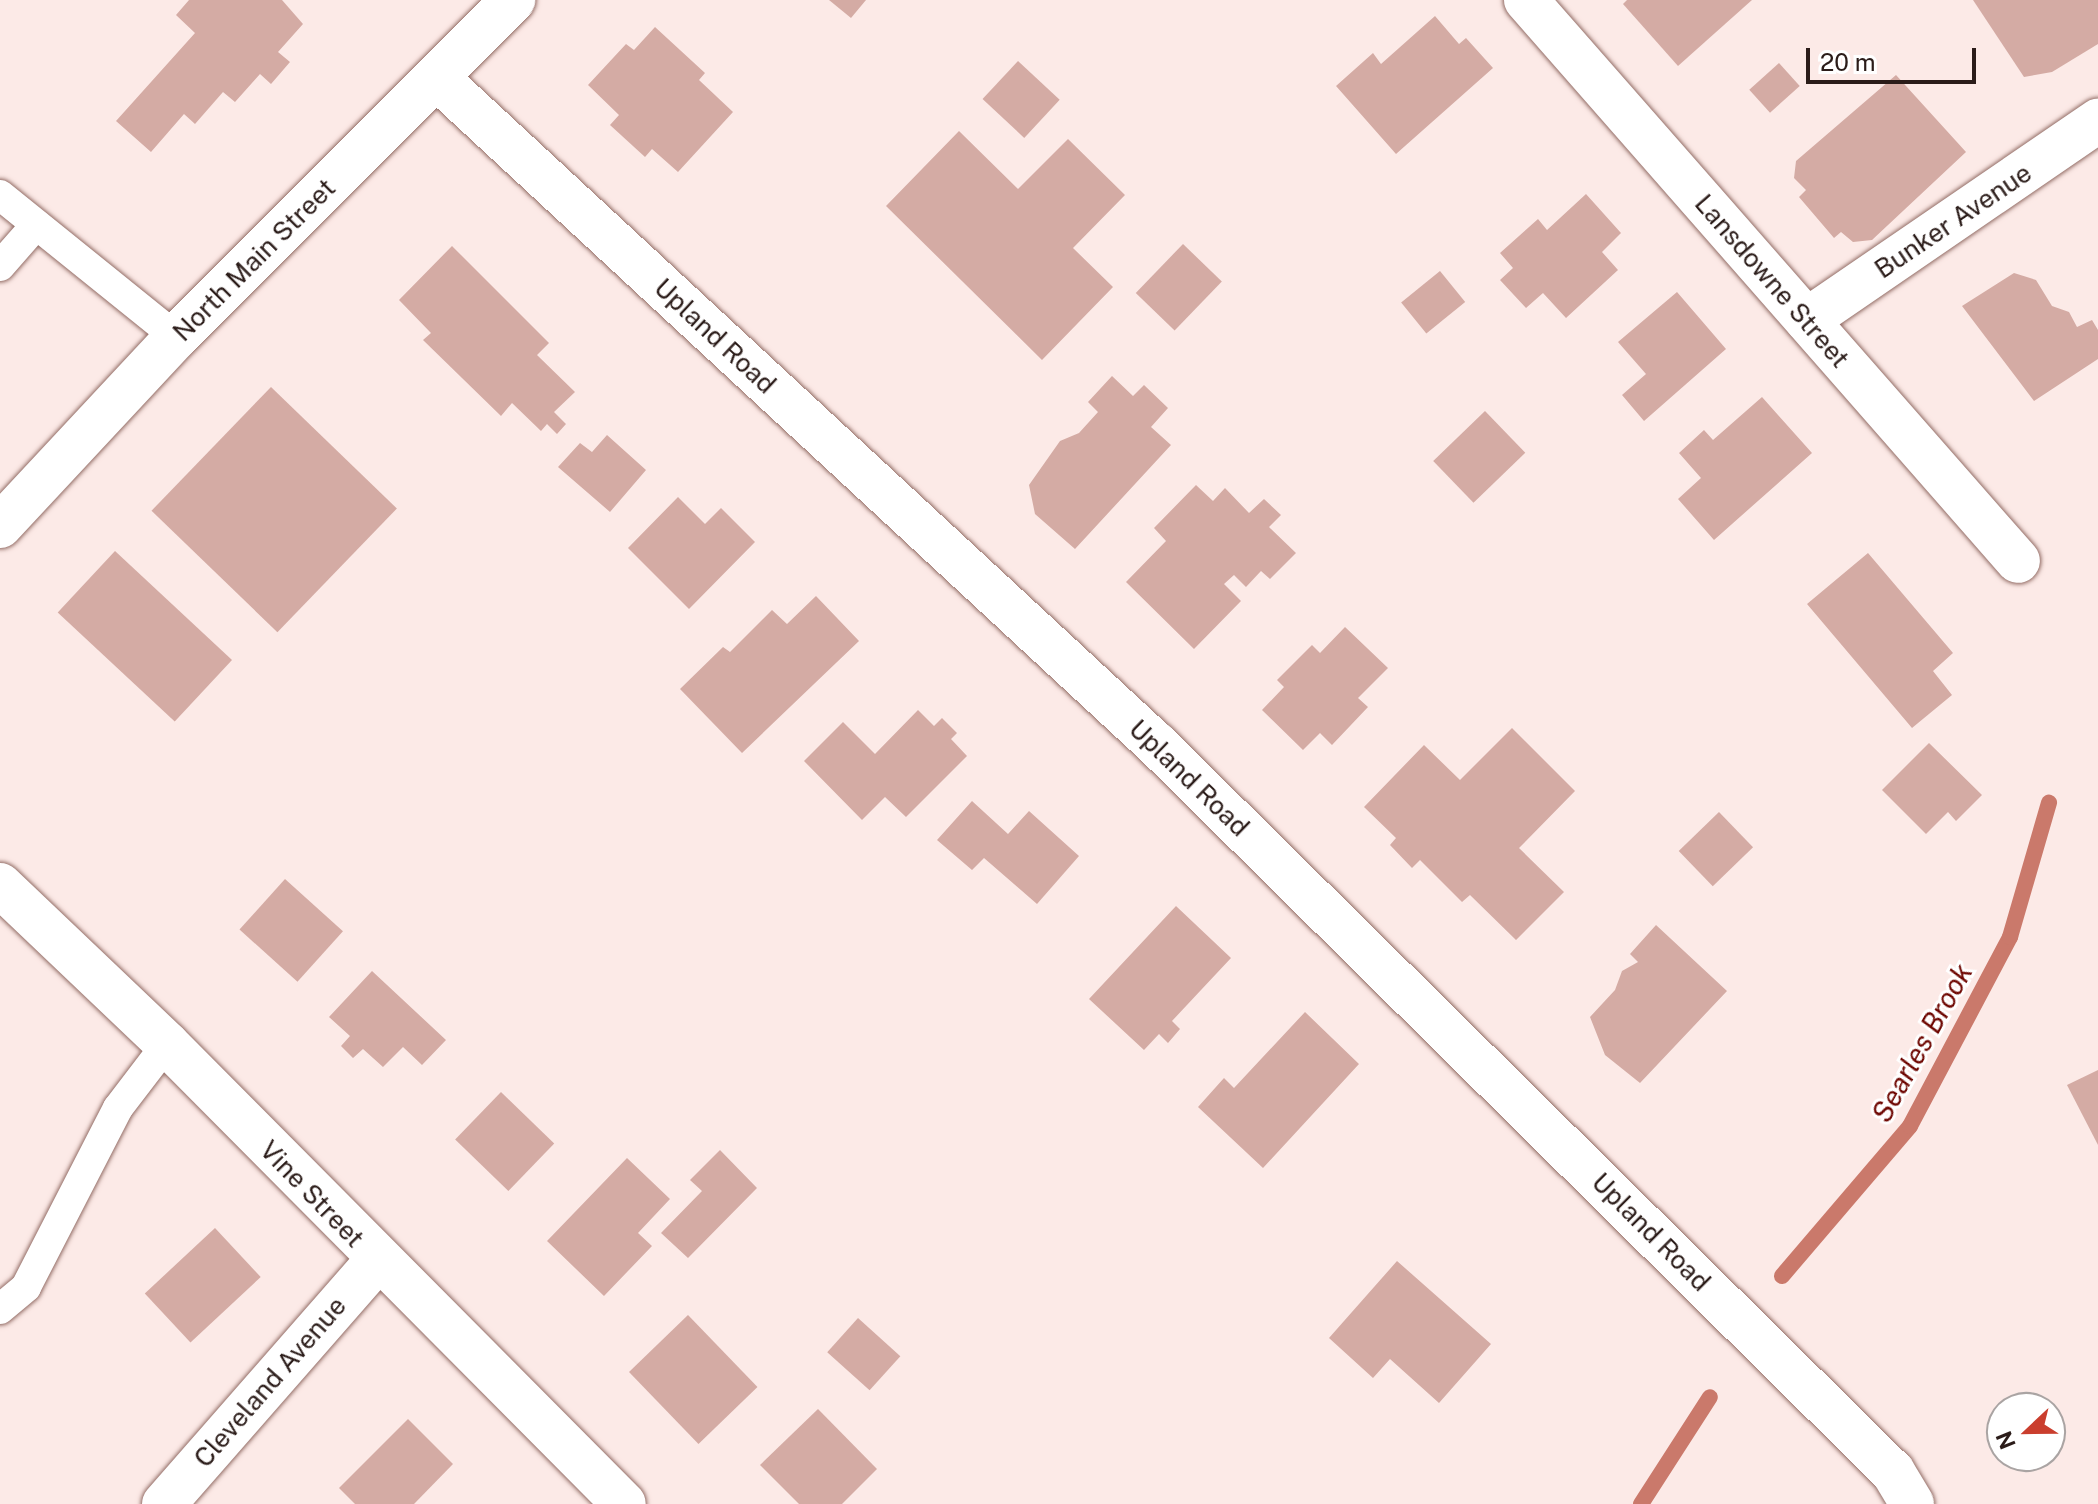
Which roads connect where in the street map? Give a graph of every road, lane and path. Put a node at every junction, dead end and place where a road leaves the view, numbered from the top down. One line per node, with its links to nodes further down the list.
1 (513, 0): 3 (street, North Main Street)
2 (1526, 0): 8 (street, Lansdowne Street)
3 (438, 79): 9 (street, North Main Street); 18 (street, Upland Road)
4 (2098, 121): 8 (street, Bunker Avenue)
5 (0, 195): 6 (lane)
6 (36, 225): 7 (lane); 9 (lane)
7 (0, 266)
8 (1807, 320): 11 (street, Lansdowne Street)
9 (176, 337): 10 (street, North Main Street)
10 (0, 526)
11 (2018, 561)
12 (0, 885): 13 (street, Vine Street)
13 (167, 1044): 14 (street, Vine Street); 15 (lane)
14 (377, 1261): 16 (street, Cleveland Avenue); 17 (street, Vine Street)
15 (0, 1309)
16 (164, 1504)
17 (624, 1504)
18 (1912, 1504)

